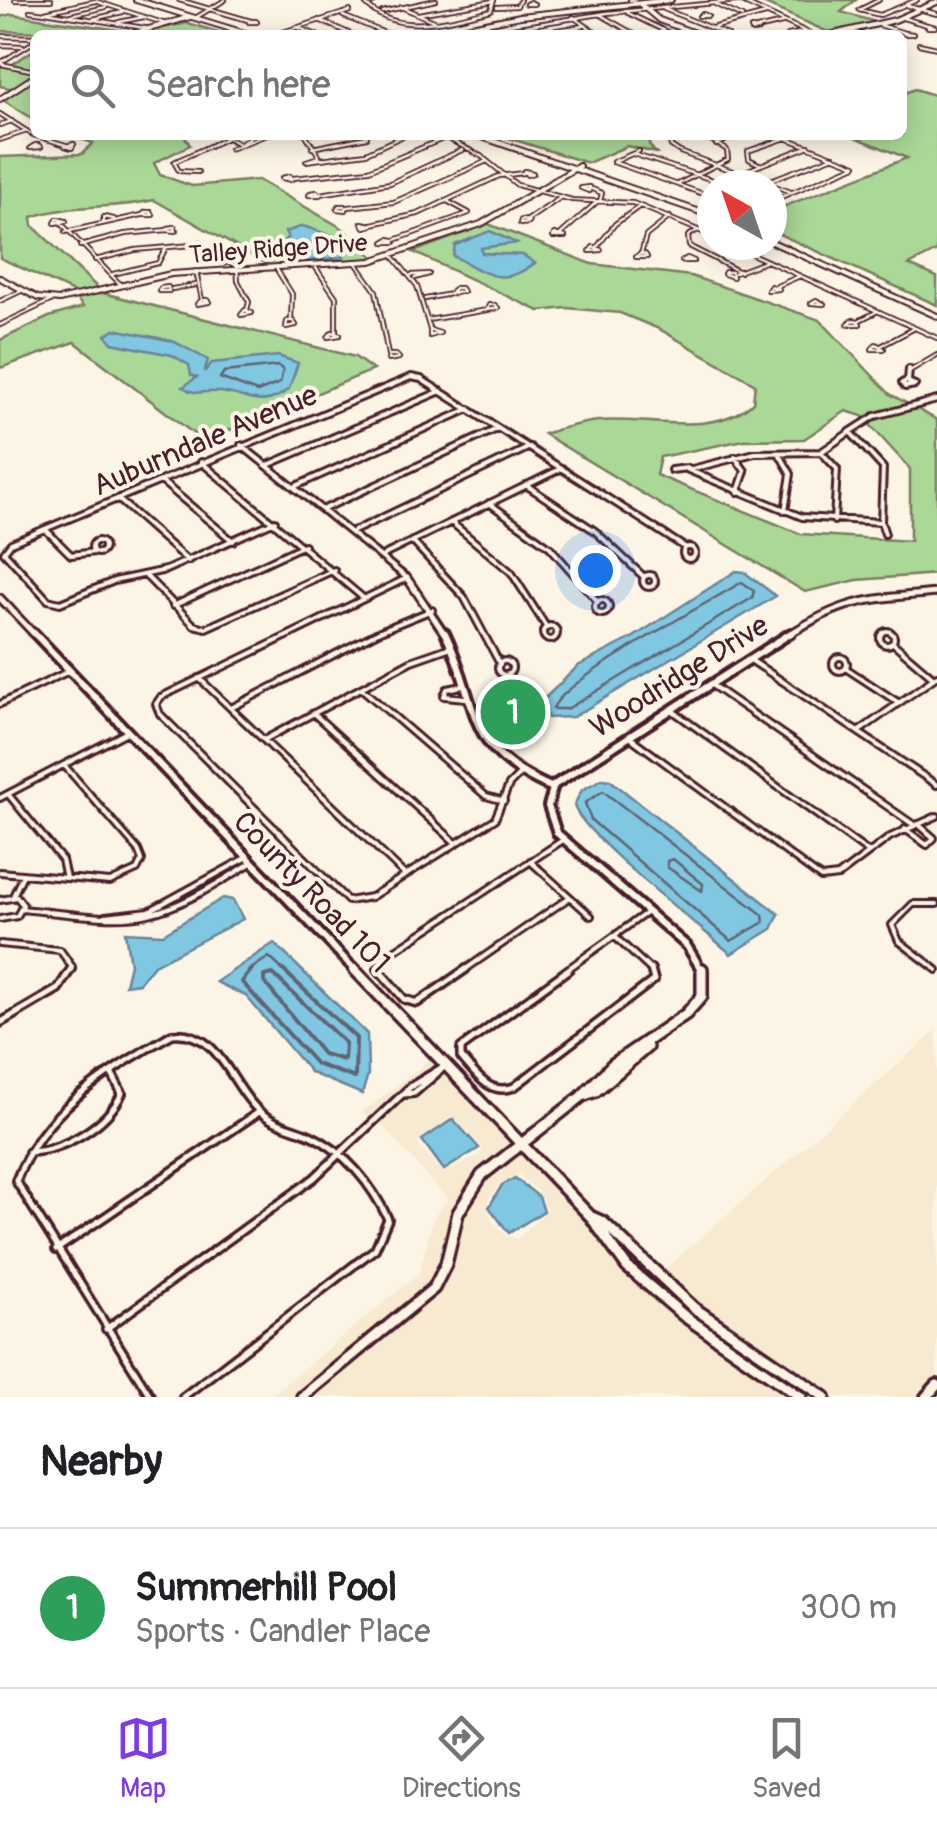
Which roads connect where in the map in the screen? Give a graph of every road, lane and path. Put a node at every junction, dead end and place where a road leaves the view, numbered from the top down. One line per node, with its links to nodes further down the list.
1 (15, 0): 2 (street)
2 (51, 0)
3 (94, 0): 23 (street); 35 (street)
4 (128, 0): 46 (street)
5 (136, 0): 46 (street)
6 (179, 0): 27 (street)
7 (225, 0): 27 (street)
8 (407, 0): 21 (street)
9 (436, 0): 21 (street)
10 (494, 0): 26 (street); 38 (street)
11 (652, 0): 17 (main road)
12 (670, 0): 17 (street)
13 (748, 0): 19 (street)
14 (880, 0): 24 (street)
15 (917, 0): 24 (street)
16 (364, 1): 36 (street)
17 (634, 1): 29 (main road); 72 (main road); 73 (street)
18 (523, 2): 26 (street)
19 (740, 2): 22 (street); 40 (street)
20 (937, 2): 30 (street)
21 (416, 4): 25 (street)
22 (715, 4): 28 (street); 47 (street)
23 (110, 6): 31 (street); 42 (street)
24 (905, 6): 30 (street)
25 (401, 7): 36 (street); 38 (street)
26 (496, 7): 53 (street)
27 (215, 8): 46 (street); 52 (street)
28 (664, 9): 29 (street); 51 (street)
29 (646, 10): 34 (street); 80 (street)
30 (921, 10): 41 (street); 48 (street)
31 (127, 11): 43 (street); 49 (street)
32 (30, 12): 35 (street)
33 (350, 12): 37 (street)
34 (626, 12): 39 (street); 79 (street)
35 (46, 13): 42 (street)
36 (378, 13): 53 (street)
37 (340, 14): 50 (street); 71 (street)
38 (418, 14): 53 (street)
39 (599, 14): 45 (street); 78 (street)
40 (766, 14): 47 (street); 54 (street)
41 (937, 14)
42 (65, 16): 49 (street)
43 (144, 16): 55 (street); 56 (street)
44 (700, 16): 51 (street)
45 (574, 17): 60 (street); 62 (street)
46 (191, 18): 61 (street); 66 (street); 67 (street)
47 (744, 18): 63 (street)
48 (902, 18): 57 (street); 58 (street)
49 (90, 20): 55 (street)
50 (319, 20): 59 (street); 70 (street)
51 (684, 20): 63 (street)
52 (251, 21)
53 (436, 22)
54 (785, 22): 64 (street); 82 (street)
55 (116, 23): 61 (street)
56 (163, 23)
57 (879, 24): 83 (street); 84 (street)
58 (927, 25)
59 (297, 26): 68 (street); 69 (street)
60 (584, 26): 76 (street); 77 (street)
61 (151, 28): 65 (street)
62 (499, 28): 74 (street); 75 (street)
63 (709, 29): 81 (street)
64 (757, 29)
65 (144, 30)
66 (227, 30)
67 (233, 30)
68 (287, 30)
69 (304, 30)
70 (342, 30)
71 (378, 30)
72 (443, 30)
73 (451, 30)
74 (490, 30)
75 (502, 30)
76 (556, 30)
77 (591, 30)
78 (627, 30)
79 (663, 30)
80 (687, 30)
81 (712, 30)
82 (802, 30)
83 (850, 30)
84 (896, 30)
85 (0, 36): 86 (street)
86 (30, 39)
87 (30, 42): 90 (street)
88 (919, 44): 91 (street)
89 (0, 45): 90 (street)
90 (23, 46): 92 (street)
91 (937, 48)
92 (1, 61): 93 (street)
93 (30, 72)
94 (30, 78): 95 (street)
95 (0, 96)
96 (0, 114): 97 (street)
97 (12, 121): 98 (street); 99 (street)
98 (0, 125)
99 (27, 131): 100 (street); 101 (street)
100 (30, 132)
101 (0, 140)
102 (50, 140): 124 (street); 126 (street)
103 (204, 140): 122 (street)
104 (219, 140): 122 (street)
105 (228, 140): 123 (street)
106 (229, 140): 123 (street)
107 (246, 140): 123 (street)
108 (252, 140): 123 (street)
109 (308, 140): 129 (street)
110 (347, 140): 129 (street)
111 (371, 140): 128 (street)
112 (394, 140): 128 (street)
113 (434, 140): 147 (street)
114 (450, 140): 131 (street)
115 (492, 140): 138 (street)
116 (499, 140): 138 (street)
117 (671, 140): 136 (street)
118 (709, 140): 125 (street)
119 (726, 140): 125 (street)
120 (779, 140): 137 (street)
121 (790, 140): 127 (street)
122 (211, 143): 142 (street)
123 (240, 144): 130 (street)
124 (66, 145)
125 (716, 145): 136 (street)
126 (39, 146)
127 (809, 146): 134 (street); 137 (street)
128 (381, 147): 129 (street)
129 (312, 148)
130 (230, 149)
131 (465, 149): 135 (street); 154 (street)
132 (639, 151): 133 (street)
133 (633, 154): 144 (street); 148 (street)
134 (834, 156): 145 (street); 153 (street)
135 (488, 162): 146 (street); 160 (street)
136 (718, 164): 139 (street); 140 (street)
137 (761, 165): 141 (street)
138 (577, 167): 152 (street, Talley Ridge Drive); 161 (street)
139 (705, 170)
140 (733, 170)
141 (748, 170)
142 (198, 172)
143 (523, 172): 146 (street)
144 (697, 174): 148 (street)
145 (787, 174)
146 (503, 175): 152 (street); 157 (street)
147 (292, 178)
148 (678, 184): 150 (street)
149 (592, 189): 158 (street)
150 (697, 191)
151 (787, 191): 153 (street)
152 (540, 192): 156 (street); 180 (street, Talley Ridge Drive)
153 (791, 192): 155 (street)
154 (320, 194)
155 (787, 194)
156 (561, 197): 158 (street); 164 (street)
157 (447, 201): 166 (street); 172 (street)
158 (599, 201): 159 (street); 171 (street)
159 (641, 205): 163 (street); 175 (street)
160 (348, 208)
161 (697, 209)
162 (142, 215): 169 (street)
163 (670, 217): 167 (street); 179 (street)
164 (526, 220)
165 (61, 223): 169 (street)
166 (372, 224)
167 (697, 229)
168 (167, 230): 173 (street)
169 (66, 232): 173 (street)
170 (697, 232): 178 (street)
171 (561, 234)
172 (395, 240)
173 (80, 246): 183 (street)
174 (192, 246): 177 (street)
175 (597, 247)
176 (787, 247): 211 (street)
177 (166, 248): 183 (street); 193 (street)
178 (697, 250)
179 (641, 254)
180 (393, 256): 187 (street, Talley Ridge Drive); 203 (street)
181 (697, 256): 182 (street)
182 (692, 259)
183 (95, 260): 193 (street)
184 (713, 260): 192 (street)
185 (228, 261): 189 (street)
186 (767, 261): 192 (street); 194 (street)
187 (356, 263): 188 (street, Talley Ridge Drive); 221 (street)
188 (316, 268): 190 (street, Talley Ridge Drive); 218 (street)
189 (238, 270): 190 (street, Talley Ridge Drive); 191 (street, Talley Ridge Drive); 208 (street)
190 (277, 270): 213 (street)
191 (196, 271): 196 (street, Talley Ridge Drive); 197 (street)
192 (738, 273)
193 (111, 274): 196 (street)
194 (800, 276): 198 (street); 202 (street)
195 (0, 278): 200 (street)
196 (121, 285): 204 (street, Talley Ridge Drive)
197 (196, 285): 199 (street); 205 (street)
198 (777, 286)
199 (172, 289)
200 (24, 290): 204 (street); 206 (street)
201 (455, 293): 203 (street)
202 (838, 293): 207 (street); 210 (street)
203 (423, 299): 212 (street)
204 (52, 300): 215 (street)
205 (202, 300)
206 (0, 301)
207 (822, 301)
208 (247, 310)
209 (487, 310): 212 (street)
210 (878, 311): 214 (street); 216 (street)
211 (937, 314)
212 (427, 320): 217 (street)
213 (291, 321)
214 (858, 321)
215 (0, 325)
216 (915, 328): 219 (street); 220 (street)
217 (430, 330)
218 (336, 332)
219 (937, 338)
220 (882, 346)
221 (388, 355)
222 (937, 355): 223 (street)
223 (908, 381)
224 (441, 391): 226 (street, Auburndale Avenue); 229 (street, Auburndale Avenue); 235 (street)
225 (937, 400): 228 (street)
226 (470, 409): 227 (street, Auburndale Avenue); 241 (street)
227 (499, 428): 230 (street, Auburndale Avenue); 245 (street)
228 (850, 432): 232 (street); 250 (street)
229 (242, 445): 234 (street, Auburndale Avenue); 235 (street)
230 (530, 448): 236 (street, Auburndale Avenue); 252 (street)
231 (778, 452): 232 (street); 233 (street); 246 (street)
232 (821, 452): 248 (street)
233 (734, 457): 237 (street); 242 (street)
234 (201, 462): 239 (street, Auburndale Avenue); 247 (street)
235 (268, 466): 241 (street)
236 (562, 468): 240 (street); 257 (street, Auburndale Avenue)
237 (688, 468): 238 (street); 242 (street)
238 (671, 470)
239 (161, 480): 243 (street, Auburndale Avenue); 254 (street)
240 (526, 485): 244 (street); 263 (street)
241 (295, 486): 245 (street)
242 (738, 492): 246 (street)
243 (118, 498): 251 (street, Auburndale Avenue); 260 (street)
244 (489, 504): 249 (street); 268 (street)
245 (324, 508): 252 (street)
246 (785, 511): 248 (street)
247 (275, 521): 254 (street, Auburndale Avenue); 256 (street)
248 (834, 521): 250 (street)
249 (451, 522): 255 (street); 271 (street)
250 (881, 522): 253 (street)
251 (45, 529): 258 (street); 262 (street, Auburndale Avenue)
252 (353, 531): 259 (street)
253 (884, 534)
254 (232, 541): 260 (street, Auburndale Avenue)
255 (412, 542): 259 (street); 275 (street)
256 (304, 544): 261 (street); 269 (street)
257 (686, 548)
258 (94, 552)
259 (384, 555): 264 (street)
260 (188, 561): 262 (street, Auburndale Avenue)
261 (334, 570): 266 (street); 269 (street)
262 (145, 574): 269 (street)
263 (644, 577)
264 (408, 578): 266 (street); 270 (main road)
265 (937, 592): 274 (street, Woodridge Drive)
266 (362, 596): 279 (street)
267 (0, 598): 277 (street, County Road 101)
268 (598, 602)
269 (174, 606)
270 (432, 610): 273 (main road); 286 (street)
271 (547, 628)
272 (893, 642): 278 (street)
273 (452, 647): 281 (main road); 282 (street)
274 (748, 658): 280 (street, Woodridge Drive); 289 (street)
275 (500, 664)
276 (847, 669): 284 (street)
277 (67, 672): 285 (street); 290 (street, County Road 101)
278 (936, 677): 284 (street)
279 (199, 678): 286 (street); 310 (street)
280 (710, 683): 287 (street, Woodridge Drive); 301 (street)
281 (463, 686): 283 (main road); 283 (street)
282 (361, 688): 288 (street); 299 (street)
283 (466, 698): 294 (main road)
284 (899, 702): 289 (street)
285 (0, 704)
286 (231, 708): 292 (street)
287 (669, 708): 291 (street, Woodridge Drive); 305 (street)
288 (313, 713): 292 (street); 304 (street)
289 (858, 732): 295 (street)
290 (124, 733): 293 (street); 306 (street, County Road 101)
291 (627, 735): 296 (street, Woodridge Drive); 305 (street)
292 (264, 740): 310 (street)
293 (64, 766): 297 (street); 311 (street)
294 (520, 774): 296 (main road); 299 (street)
295 (937, 785)
296 (552, 788): 303 (street)
297 (8, 794): 298 (street); 311 (street)
298 (0, 798)
299 (504, 801): 304 (street)
300 (937, 816): 301 (street)
301 (916, 824): 302 (street); 302 (street)
302 (905, 829): 305 (street)
303 (563, 840): 307 (street); 317 (street)
304 (456, 843): 310 (street)
305 (868, 853)
306 (248, 861): 316 (street); 324 (street, County Road 101)
307 (530, 861): 313 (street); 313 (street)
308 (0, 872): 309 (street)
309 (23, 874): 311 (street); 312 (street)
310 (405, 876)
311 (66, 878)
312 (13, 896): 314 (street); 316 (street)
313 (570, 897): 318 (street)
314 (0, 900)
315 (937, 904): 322 (street)
316 (22, 909): 319 (street)
317 (647, 912): 320 (street); 327 (street)
318 (591, 916)
319 (1, 921)
320 (614, 936): 320 (street)
321 (0, 944): 323 (street)
322 (937, 970)
323 (0, 1023)
324 (444, 1066): 327 (street, County Road 101); 329 (street)
325 (111, 1072): 326 (street); 328 (street); 328 (street)
326 (259, 1111): 329 (street); 331 (street)
327 (521, 1144): 330 (street, County Road 101); 340 (street)
328 (28, 1152): 331 (street)
329 (339, 1155): 334 (street); 339 (street)
330 (591, 1216): 332 (street, County Road 101); 333 (street, County Road 101)
331 (56, 1250): 334 (street)
332 (665, 1284): 333 (street); 335 (street, County Road 101)
333 (656, 1294): 336 (street, County Road 101)
334 (106, 1330): 338 (street)
335 (755, 1350): 336 (street); 342 (street, County Road 101)
336 (748, 1360): 341 (street, County Road 101)
337 (937, 1385): 343 (street)
338 (151, 1397)
339 (183, 1397)
340 (302, 1397)
341 (801, 1397)
342 (825, 1397)
343 (926, 1397)

